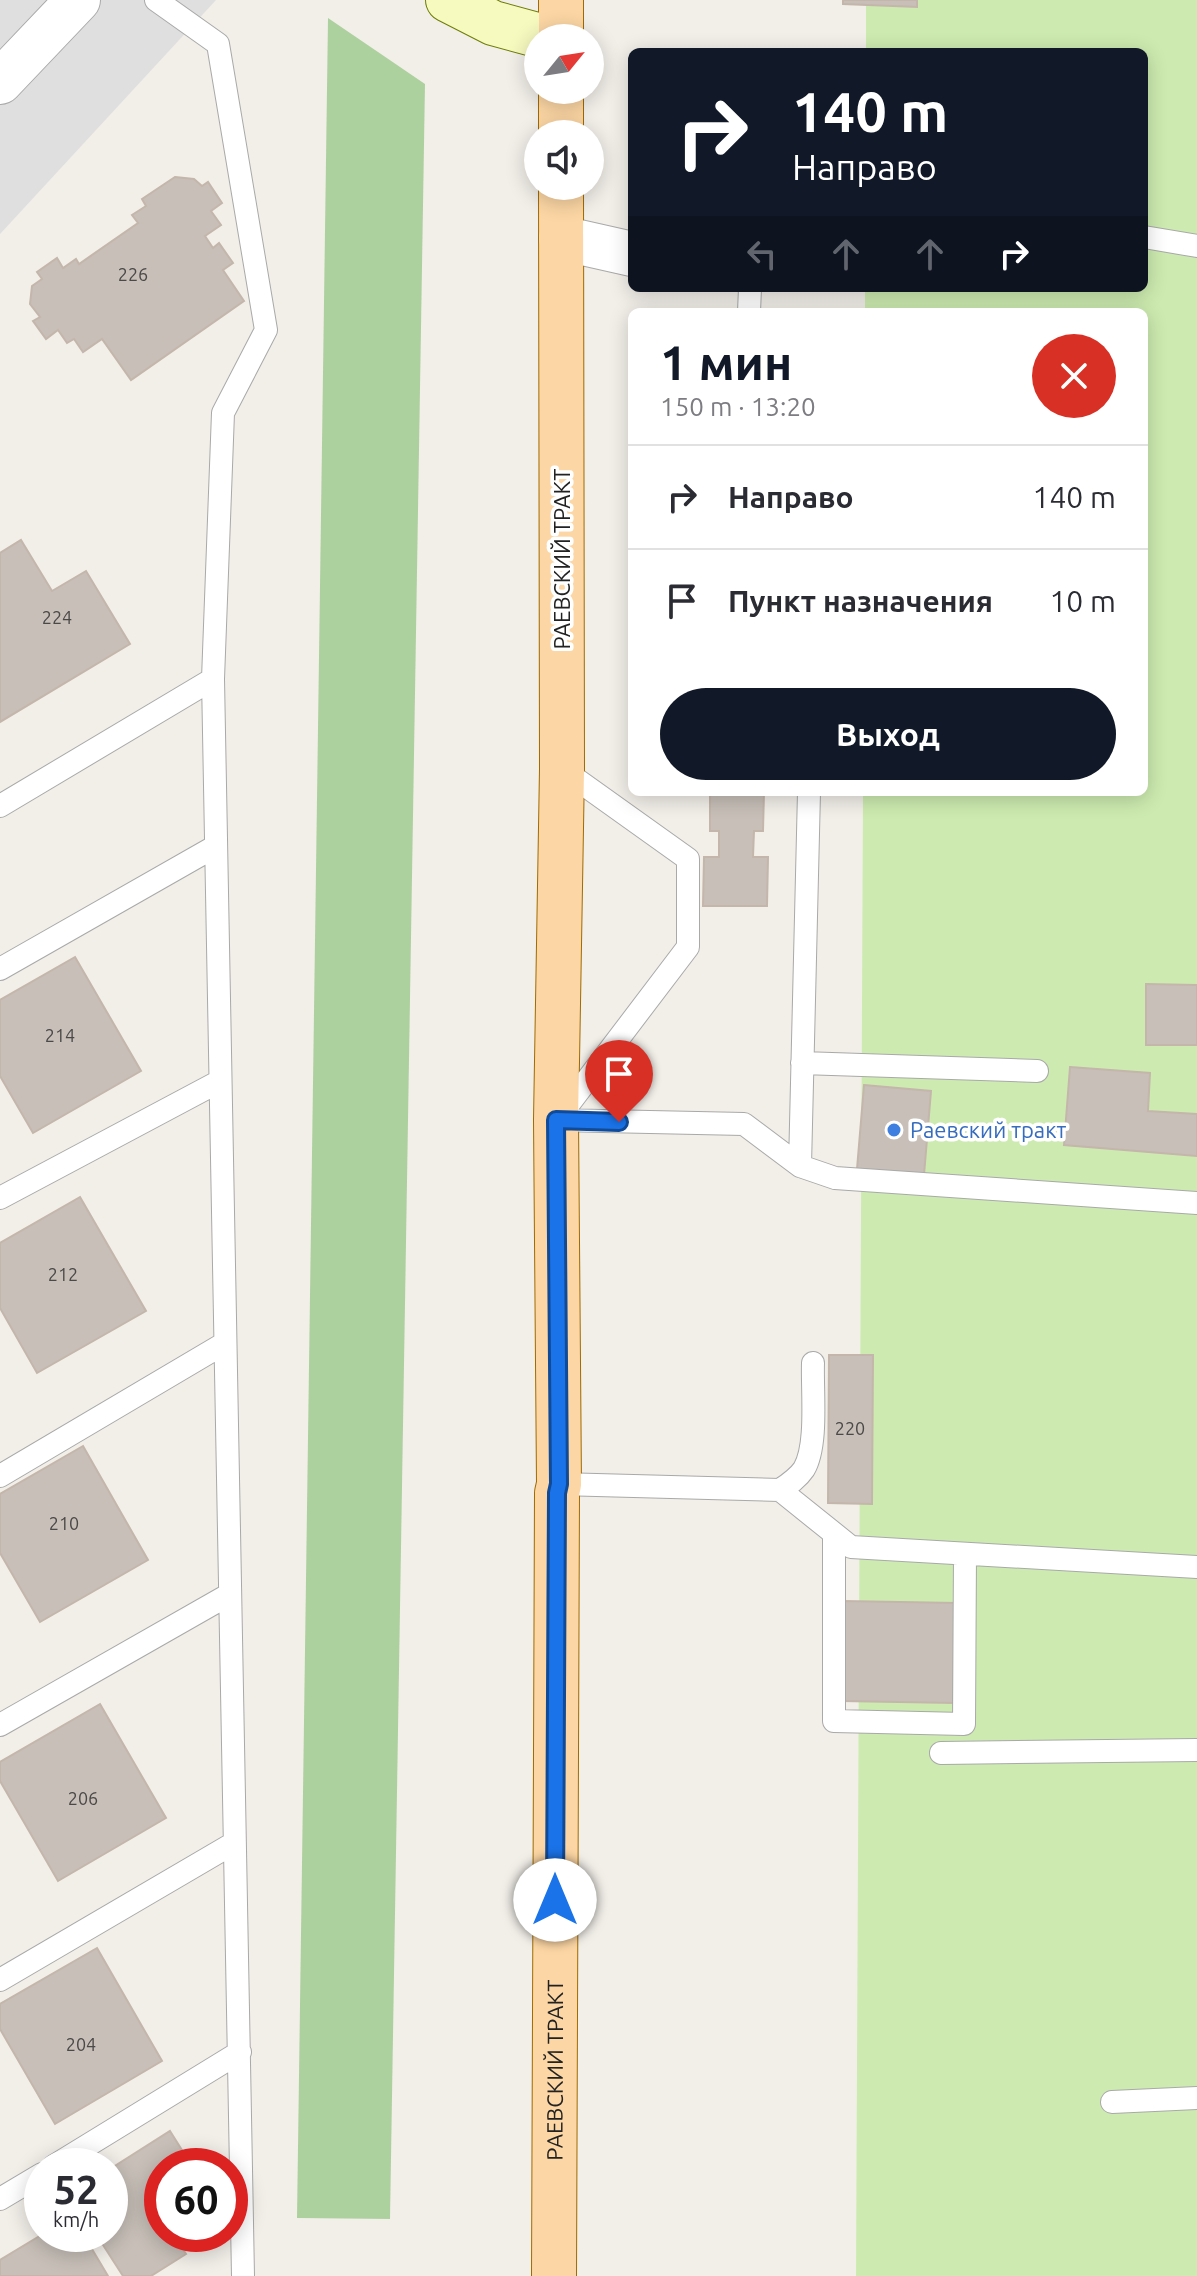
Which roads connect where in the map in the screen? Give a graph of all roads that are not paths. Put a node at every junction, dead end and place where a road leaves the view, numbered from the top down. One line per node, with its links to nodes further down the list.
1 (156, 0): 13 (lane)
2 (448, 0): 6 (street)
3 (561, 0): 5 (main road)
4 (66, 4): 7 (street)
5 (561, 24)
6 (524, 31)
7 (0, 82)
8 (561, 200): 9 (main road, РАЕВСКИЙ ТРАКТ)
9 (561, 238): 12 (street); 14 (main road, РАЕВСКИЙ ТРАКТ)
10 (1148, 238): 11 (lane)
11 (1197, 246)
12 (628, 253)
13 (213, 679): 16 (lane); 17 (lane)
14 (562, 769): 22 (main road, РАЕВСКИЙ ТРАКТ); 22 (lane)
15 (809, 796): 19 (lane)
16 (0, 806)
17 (216, 846): 18 (lane); 21 (lane)
18 (0, 969)
19 (802, 1063): 20 (lane); 23 (lane)
20 (1037, 1071)
21 (220, 1081): 24 (lane); 26 (lane)
22 (556, 1120): 23 (lane); 29 (main road, РАЕВСКИЙ ТРАКТ)
23 (800, 1166): 25 (lane)
24 (0, 1198)
25 (1197, 1203)
26 (225, 1343): 28 (lane); 34 (lane)
27 (813, 1363): 30 (lane)
28 (0, 1476)
29 (559, 1484): 30 (lane); 47 (main road, РАЕВСКИЙ ТРАКТ)
30 (780, 1490): 31 (lane)
31 (834, 1534): 32 (lane); 32 (lane)
32 (965, 1554): 33 (lane)
33 (1197, 1567)
34 (230, 1594): 35 (lane); 38 (lane)
35 (0, 1725)
36 (1197, 1750): 37 (lane)
37 (941, 1753)
38 (234, 1843): 39 (lane); 40 (lane)
39 (0, 1980)
40 (240, 2052): 43 (lane); 46 (lane)
41 (1197, 2098): 42 (lane)
42 (1112, 2102)
43 (83, 2148)
44 (24, 2185): 45 (lane)
45 (0, 2199)
46 (243, 2276)
47 (554, 2276)

